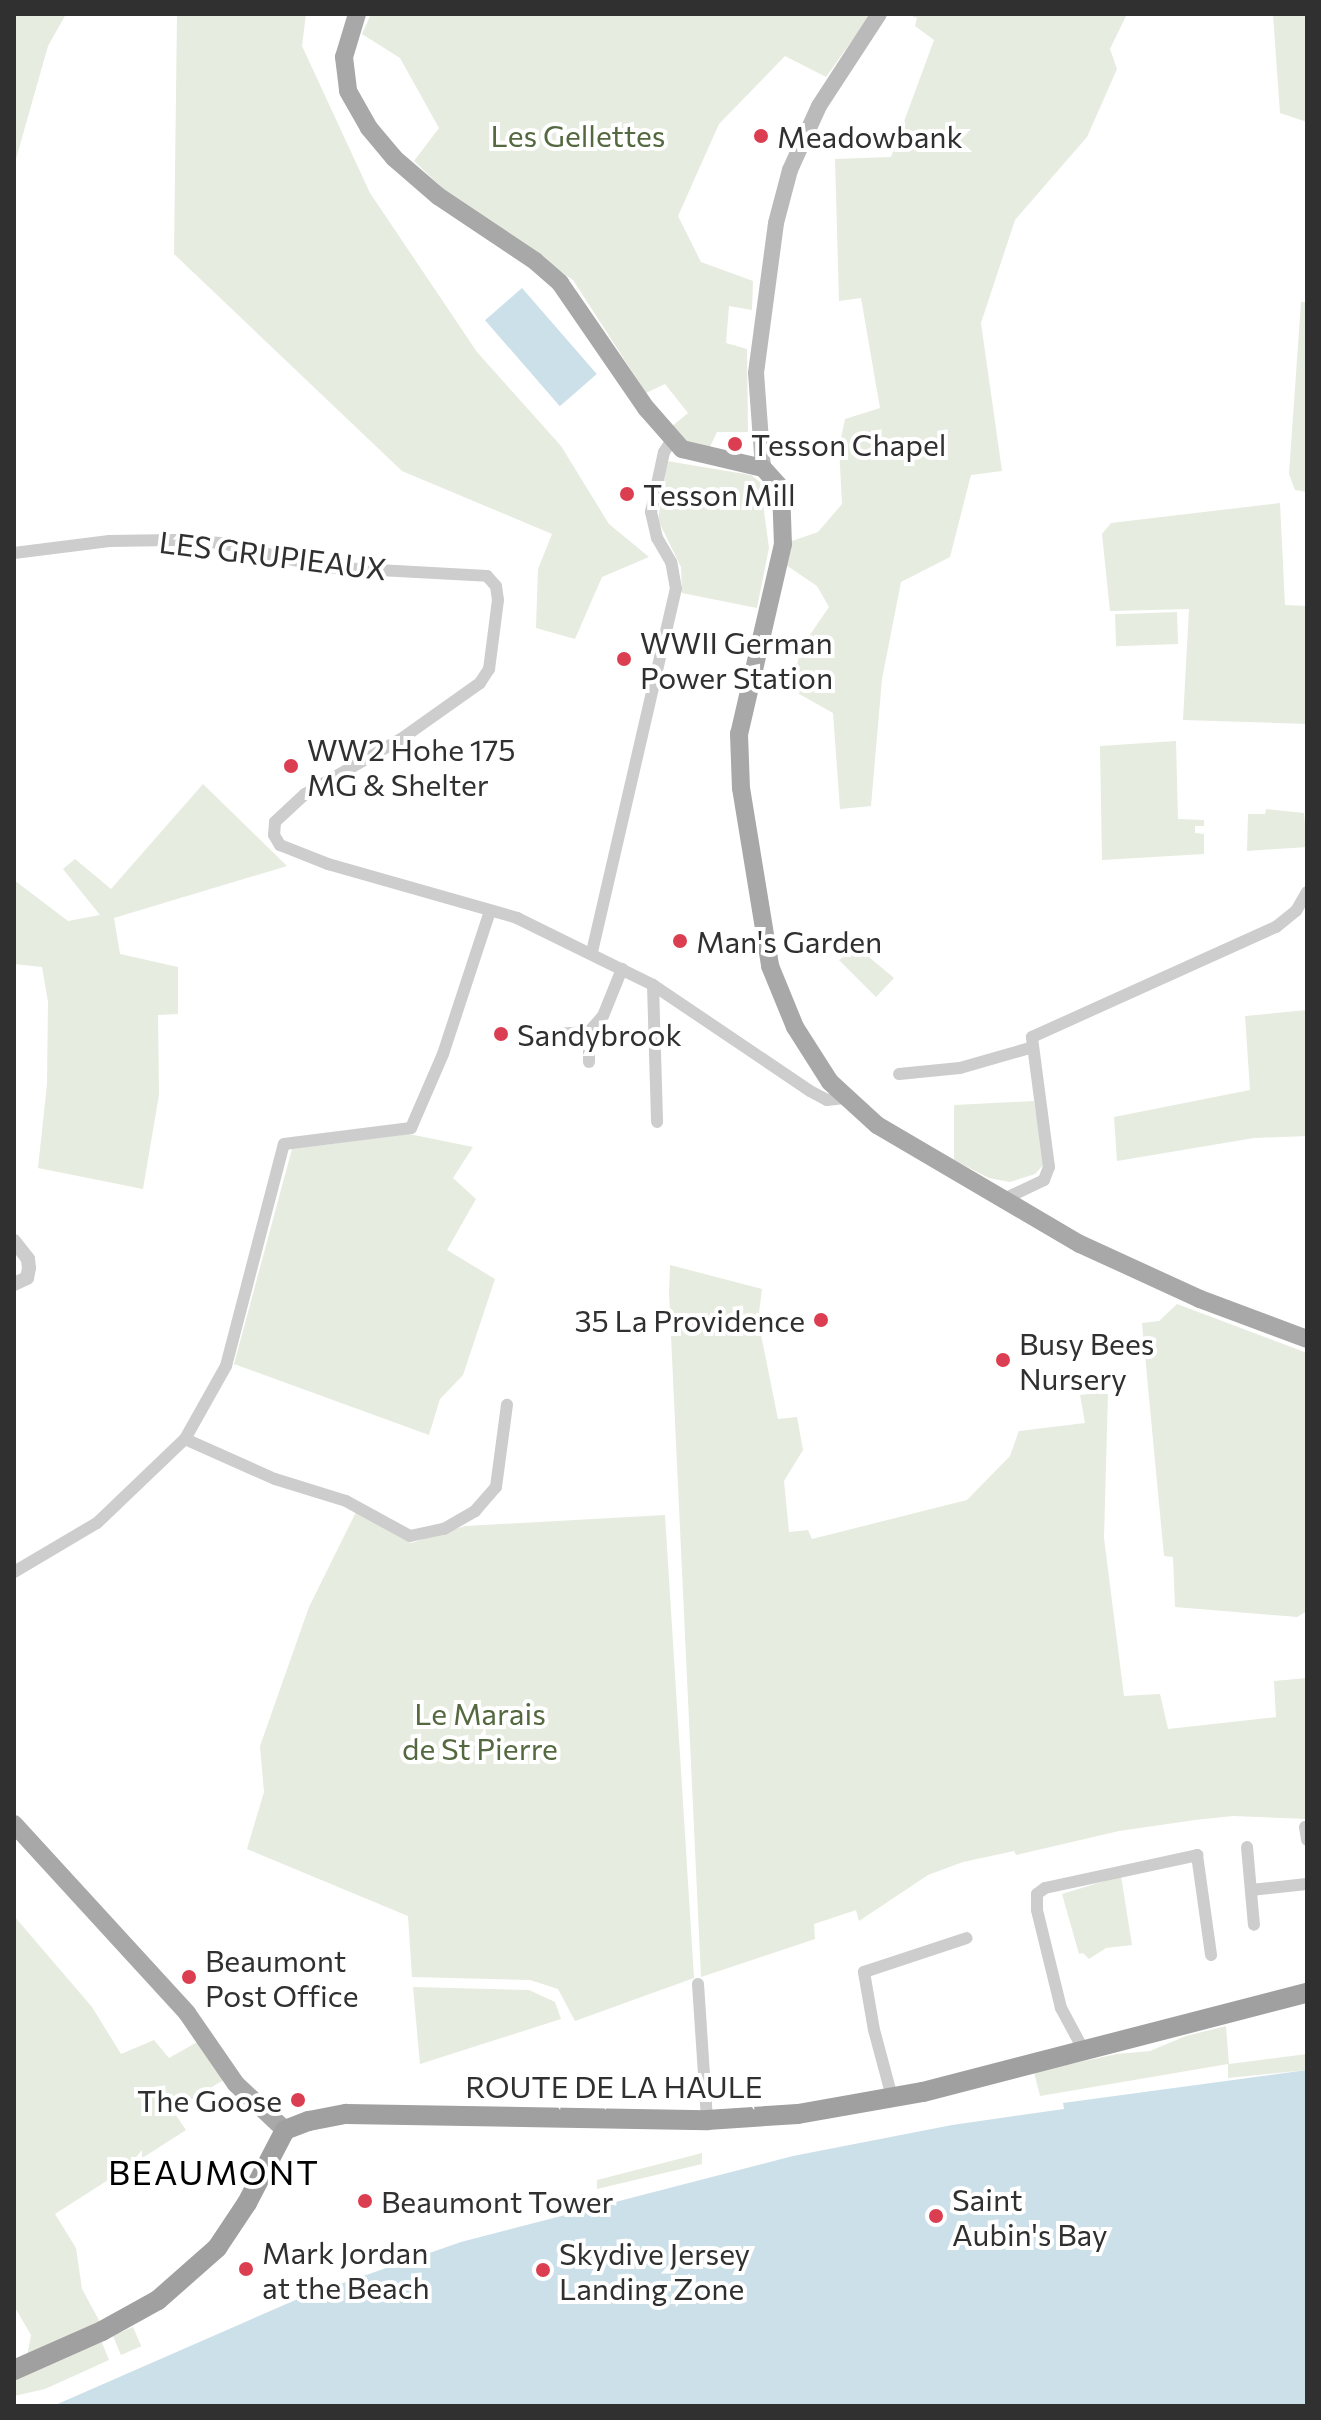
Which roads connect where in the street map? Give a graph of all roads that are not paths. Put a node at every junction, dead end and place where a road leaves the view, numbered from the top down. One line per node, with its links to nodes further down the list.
1 (357, 14): 3 (main road)
2 (879, 14): 4 (main road)
3 (672, 440): 4 (main road); 8 (street)
4 (763, 468): 16 (main road)
5 (14, 553): 7 (street, LES GRUPIEAUX)
6 (1307, 892): 13 (street)
7 (490, 911): 8 (street, LES GRUPIEAUX); 23 (street)
8 (592, 952): 9 (street, LES GRUPIEAUX)
9 (622, 969): 10 (street, LES GRUPIEAUX); 11 (street)
10 (653, 985): 16 (street, LES GRUPIEAUX); 17 (street)
11 (589, 1032): 12 (street); 14 (street)
12 (537, 1035)
13 (1033, 1047): 15 (street); 18 (street)
14 (589, 1062)
15 (899, 1074)
16 (844, 1098): 18 (main road)
17 (657, 1122)
18 (1006, 1198): 21 (main road)
19 (14, 1241): 20 (street)
20 (14, 1284)
21 (1307, 1339)
22 (507, 1405): 23 (street)
23 (185, 1439): 24 (street)
24 (14, 1572)
25 (14, 1824): 37 (main road)
26 (1247, 1847): 28 (street)
27 (1307, 1884): 28 (street)
28 (1251, 1890): 29 (street)
29 (1254, 1925)
30 (967, 1938): 35 (street)
31 (1211, 1955): 34 (street)
32 (698, 1984): 36 (street)
33 (1307, 1993): 34 (highway, ROUTE DE LA HAULE)
34 (1083, 2049): 35 (highway, ROUTE DE LA HAULE)
35 (892, 2097): 36 (highway, ROUTE DE LA HAULE)
36 (707, 2120): 37 (highway, ROUTE DE LA HAULE)
37 (285, 2130): 38 (highway)
38 (18, 2365)

